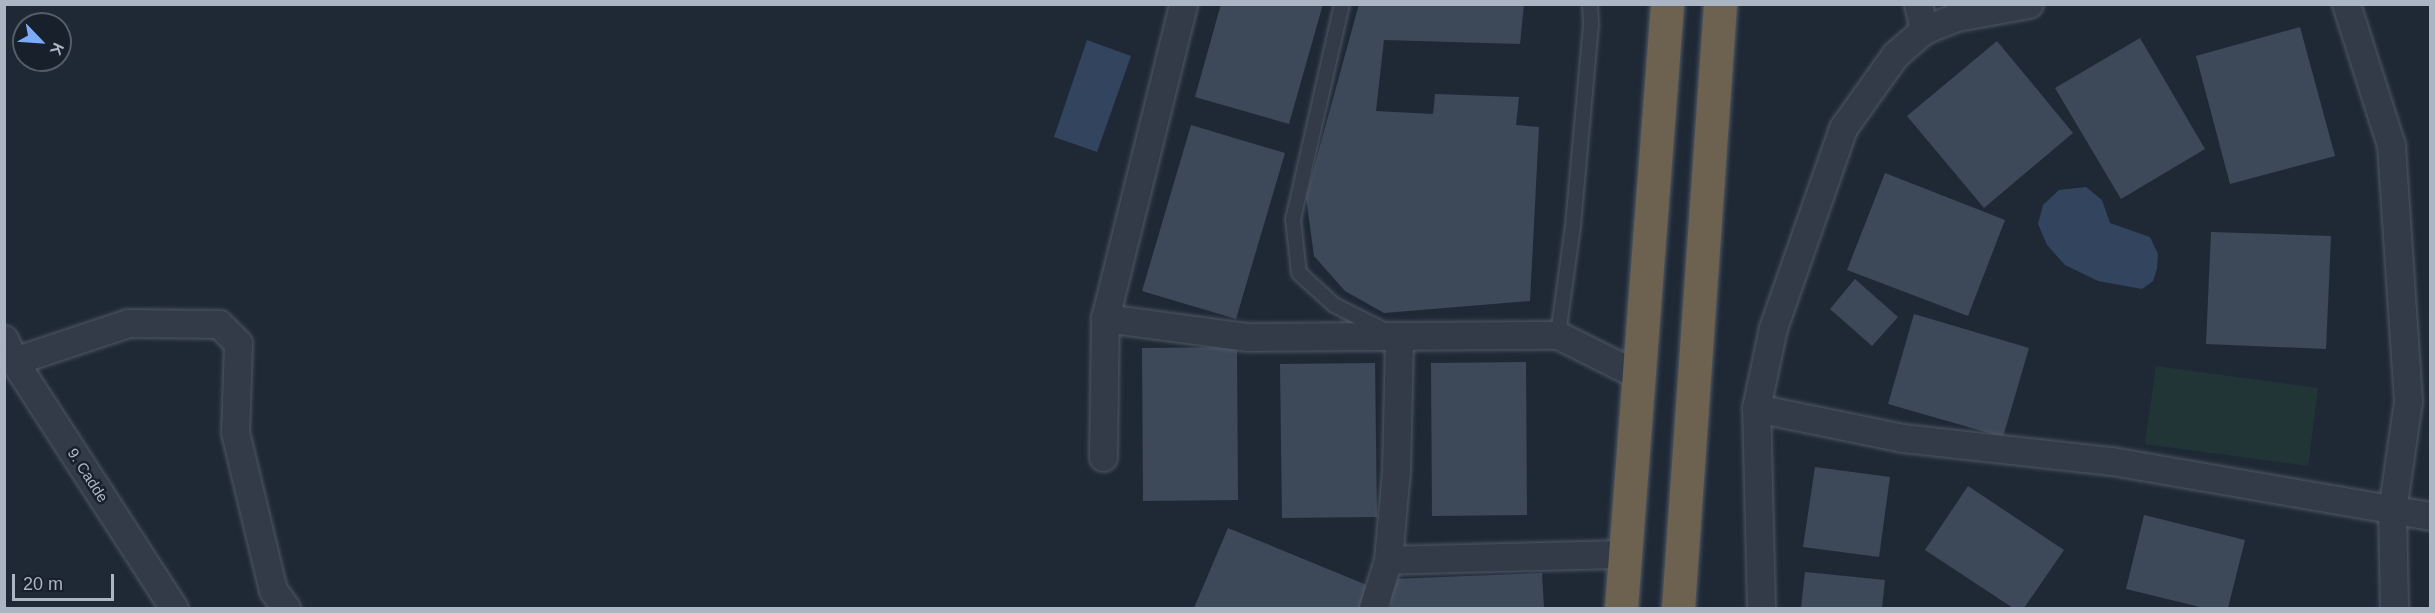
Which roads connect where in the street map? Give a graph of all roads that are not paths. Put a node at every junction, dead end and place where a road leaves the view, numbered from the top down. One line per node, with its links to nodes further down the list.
1 (1183, 4): 9 (street)
2 (1342, 4): 11 (lane)
3 (1590, 4): 10 (lane)
4 (1667, 4): 13 (highway)
5 (1720, 4): 20 (highway)
6 (2029, 4): 8 (street)
7 (2346, 4): 16 (street)
8 (1921, 17): 14 (street)
9 (1105, 318): 11 (street); 15 (street)
10 (1558, 335): 11 (street); 13 (street)
11 (1399, 337): 19 (street)
12 (9, 350): 21 (street, 9. Cadde); 22 (street)
13 (1638, 375): 18 (highway)
14 (1756, 408): 16 (street); 27 (street)
15 (1103, 457)
16 (2392, 511): 17 (street); 28 (street)
17 (2430, 516)
18 (1625, 554): 19 (street); 24 (highway)
19 (1388, 560): 23 (street)
20 (1678, 576): 25 (highway); 26 (highway)
21 (174, 609)
22 (286, 609)
23 (1373, 609)
24 (1621, 609)
25 (1678, 609)
26 (1686, 609)
27 (1761, 609)
28 (2394, 609)

